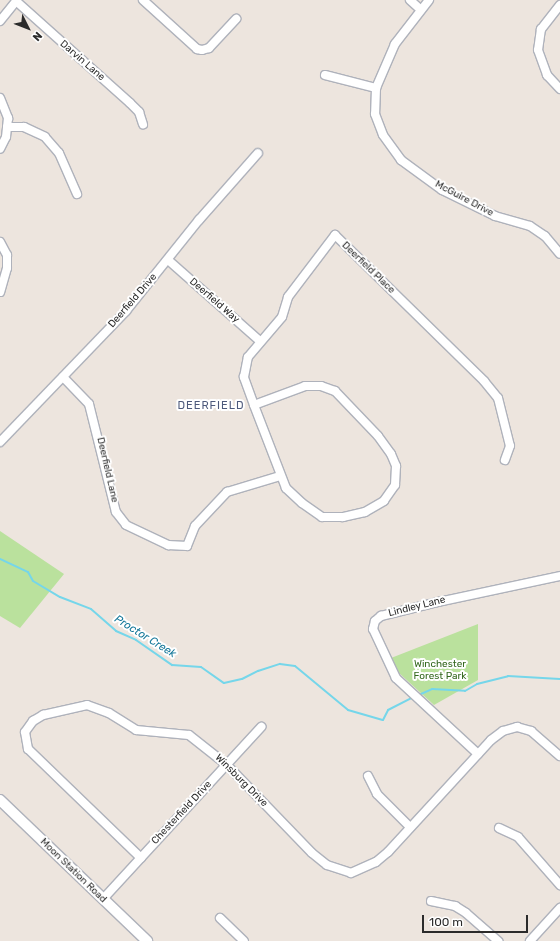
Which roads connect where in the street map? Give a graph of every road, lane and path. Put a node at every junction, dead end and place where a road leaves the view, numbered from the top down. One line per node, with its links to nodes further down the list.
1 (143, 0): 7 (street)
2 (410, 0): 6 (street)
3 (428, 0): 6 (street, McGuire Drive)
4 (17, 1): 8 (street); 13 (street, Darvin Lane)
5 (560, 4): 11 (street)
6 (420, 9): 10 (street, McGuire Drive)
7 (236, 19)
8 (0, 22)
9 (325, 75): 10 (street)
10 (376, 88): 19 (street, McGuire Drive)
11 (560, 89)
12 (0, 98): 14 (street)
13 (143, 124)
14 (7, 128): 15 (street); 17 (street)
15 (0, 150)
16 (258, 153): 20 (street, Deerfield Drive)
17 (77, 194)
18 (0, 242): 21 (street)
19 (560, 254)
20 (168, 260): 22 (street, Deerfield Way); 23 (street, Deerfield Drive)
21 (0, 292)
22 (260, 341): 24 (street, Deerfield Place); 26 (street, Deerfield Place)
23 (63, 377): 25 (street, Deerfield Drive); 27 (street, Deerfield Lane)
24 (254, 405): 27 (street, Deerfield Place); 27 (street, Deerfield Place)
25 (0, 442)
26 (505, 460)
27 (280, 476)
28 (560, 576): 30 (street, Lindley Lane)
29 (261, 727): 32 (street, Chesterfield Drive)
30 (478, 754): 31 (street, Winsburg Drive); 35 (street, Winsburg Drive)
31 (560, 756)
32 (227, 765): 35 (street, Winsburg Drive); 37 (street, Chesterfield Drive); 37 (street, Winsburg Drive)
33 (368, 776): 35 (street)
34 (0, 800): 39 (street, Moon Station Road)
35 (410, 827)
36 (499, 828): 38 (street)
37 (141, 858): 39 (street, Chesterfield Drive)
38 (560, 885)
39 (103, 899): 43 (street, Moon Station Road)
40 (431, 901): 45 (street)
41 (560, 908): 46 (street)
42 (220, 918): 44 (street)
43 (147, 941)
44 (244, 941)
45 (498, 941)
46 (530, 941)

